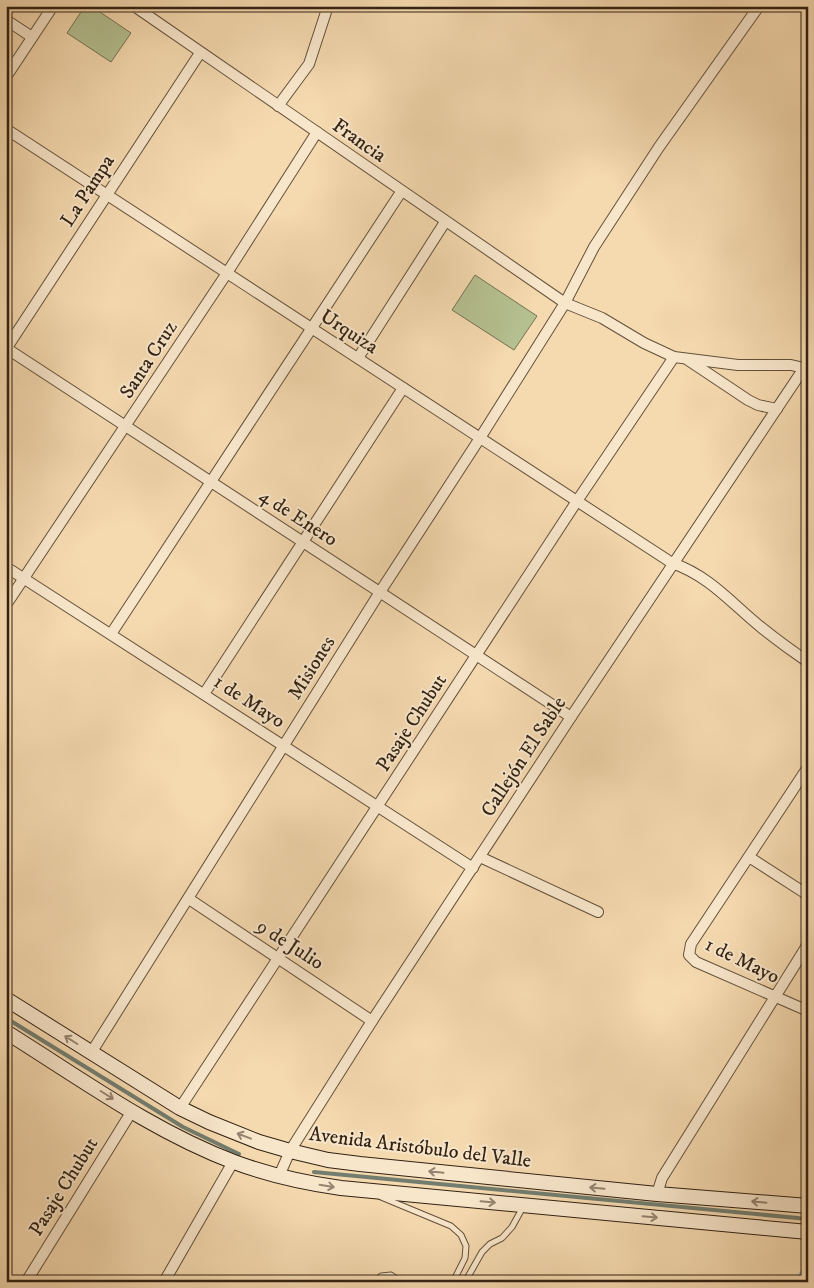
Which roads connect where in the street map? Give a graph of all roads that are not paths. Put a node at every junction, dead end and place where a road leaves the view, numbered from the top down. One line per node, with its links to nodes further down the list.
1 (54, 6): 6 (street)
2 (134, 6): 7 (street, Francia)
3 (328, 6): 9 (street)
4 (759, 6): 16 (street, Misiones)
5 (6, 20): 6 (street)
6 (32, 37): 8 (street)
7 (200, 53): 9 (street, Francia); 13 (street, La Pampa)
8 (6, 77)
9 (278, 106): 11 (street, Francia)
10 (6, 129): 13 (street, Urquiza)
11 (317, 132): 12 (street, Francia); 15 (street, Santa Cruz)
12 (402, 192): 14 (street, Francia); 17 (street)
13 (107, 194): 15 (street, Urquiza); 18 (street, La Pampa)
14 (445, 222): 16 (street, Francia); 20 (street)
15 (228, 273): 17 (street, Urquiza); 25 (street, Santa Cruz)
16 (565, 303): 19 (street, Francia); 26 (street, Misiones)
17 (312, 328): 20 (street, Urquiza); 27 (street)
18 (6, 348): 25 (street, 4 de Enero)
19 (674, 357): 21 (street, Francia); 28 (street, Pasaje Chubut)
20 (358, 358): 23 (street, Urquiza)
21 (685, 358): 22 (street, Francia); 24 (street)
22 (806, 365): 24 (street, Callejón El Sable)
23 (402, 388): 26 (street, Urquiza); 29 (street)
24 (777, 409): 30 (street, Callejón El Sable)
25 (126, 426): 27 (street, 4 de Enero); 32 (street, Santa Cruz)
26 (480, 438): 28 (street, Urquiza); 33 (street, Misiones)
27 (212, 482): 29 (street, 4 de Enero); 35 (street)
28 (577, 502): 30 (street, Urquiza); 36 (street, Pasaje Chubut)
29 (303, 542): 33 (street, 4 de Enero); 38 (street)
30 (672, 564): 37 (street, Urquiza); 39 (street, Callejón El Sable)
31 (6, 567): 32 (street, 1 de Mayo)
32 (24, 579): 34 (street, Santa Cruz); 35 (street, 1 de Mayo)
33 (380, 592): 36 (street, 4 de Enero); 40 (street, Misiones)
34 (6, 605)
35 (110, 634): 38 (street, 1 de Mayo)
36 (477, 656): 39 (street, 4 de Enero); 42 (street, Pasaje Chubut)
37 (808, 662)
38 (204, 694): 40 (street, 1 de Mayo)
39 (571, 717): 43 (street, Callejón El Sable)
40 (284, 746): 42 (street, 1 de Mayo); 47 (street, Misiones)
41 (808, 767): 44 (street)
42 (378, 807): 45 (street, 1 de Mayo); 50 (street, Pasaje Chubut)
43 (480, 857): 45 (street, Callejón El Sable); 48 (street)
44 (749, 857): 46 (street); 51 (street, 1 de Mayo)
45 (473, 868): 54 (street, Callejón El Sable)
46 (808, 895)
47 (189, 899): 50 (street, 9 de Julio); 56 (street, Misiones)
48 (598, 912)
49 (808, 944): 51 (street)
50 (279, 959): 54 (street, 9 de Julio); 57 (street, Pasaje Chubut)
51 (776, 997): 53 (street, 1 de Mayo); 63 (street)
52 (6, 999): 56 (main road, Avenida Aristóbulo del Valle, one-way to 52)
53 (808, 1011)
54 (372, 1021): 59 (street, Callejón El Sable)
55 (6, 1032): 58 (main road, one-way to 58)
56 (91, 1052): 57 (main road, Avenida Aristóbulo del Valle)
57 (180, 1108): 59 (main road, Avenida Aristóbulo del Valle, one-way to 57)
58 (132, 1111): 60 (main road); 67 (street, Pasaje Chubut)
59 (290, 1151): 61 (street, Callejón El Sable); 63 (main road, Avenida Aristóbulo del Valle, one-way to 59)
60 (233, 1162): 61 (main road); 68 (street)
61 (279, 1176): 62 (main road, one-way to 62)
62 (366, 1191): 64 (main road, one-way to 64); 71 (lane)
63 (657, 1194): 65 (main road, Avenida Aristóbulo del Valle, one-way to 63)
64 (524, 1205): 66 (main road, one-way to 66); 72 (lane)
65 (808, 1206)
66 (808, 1232)
67 (26, 1282)
68 (164, 1282)
69 (377, 1282): 70 (lane)
70 (401, 1282)
71 (453, 1282)
72 (465, 1282)

